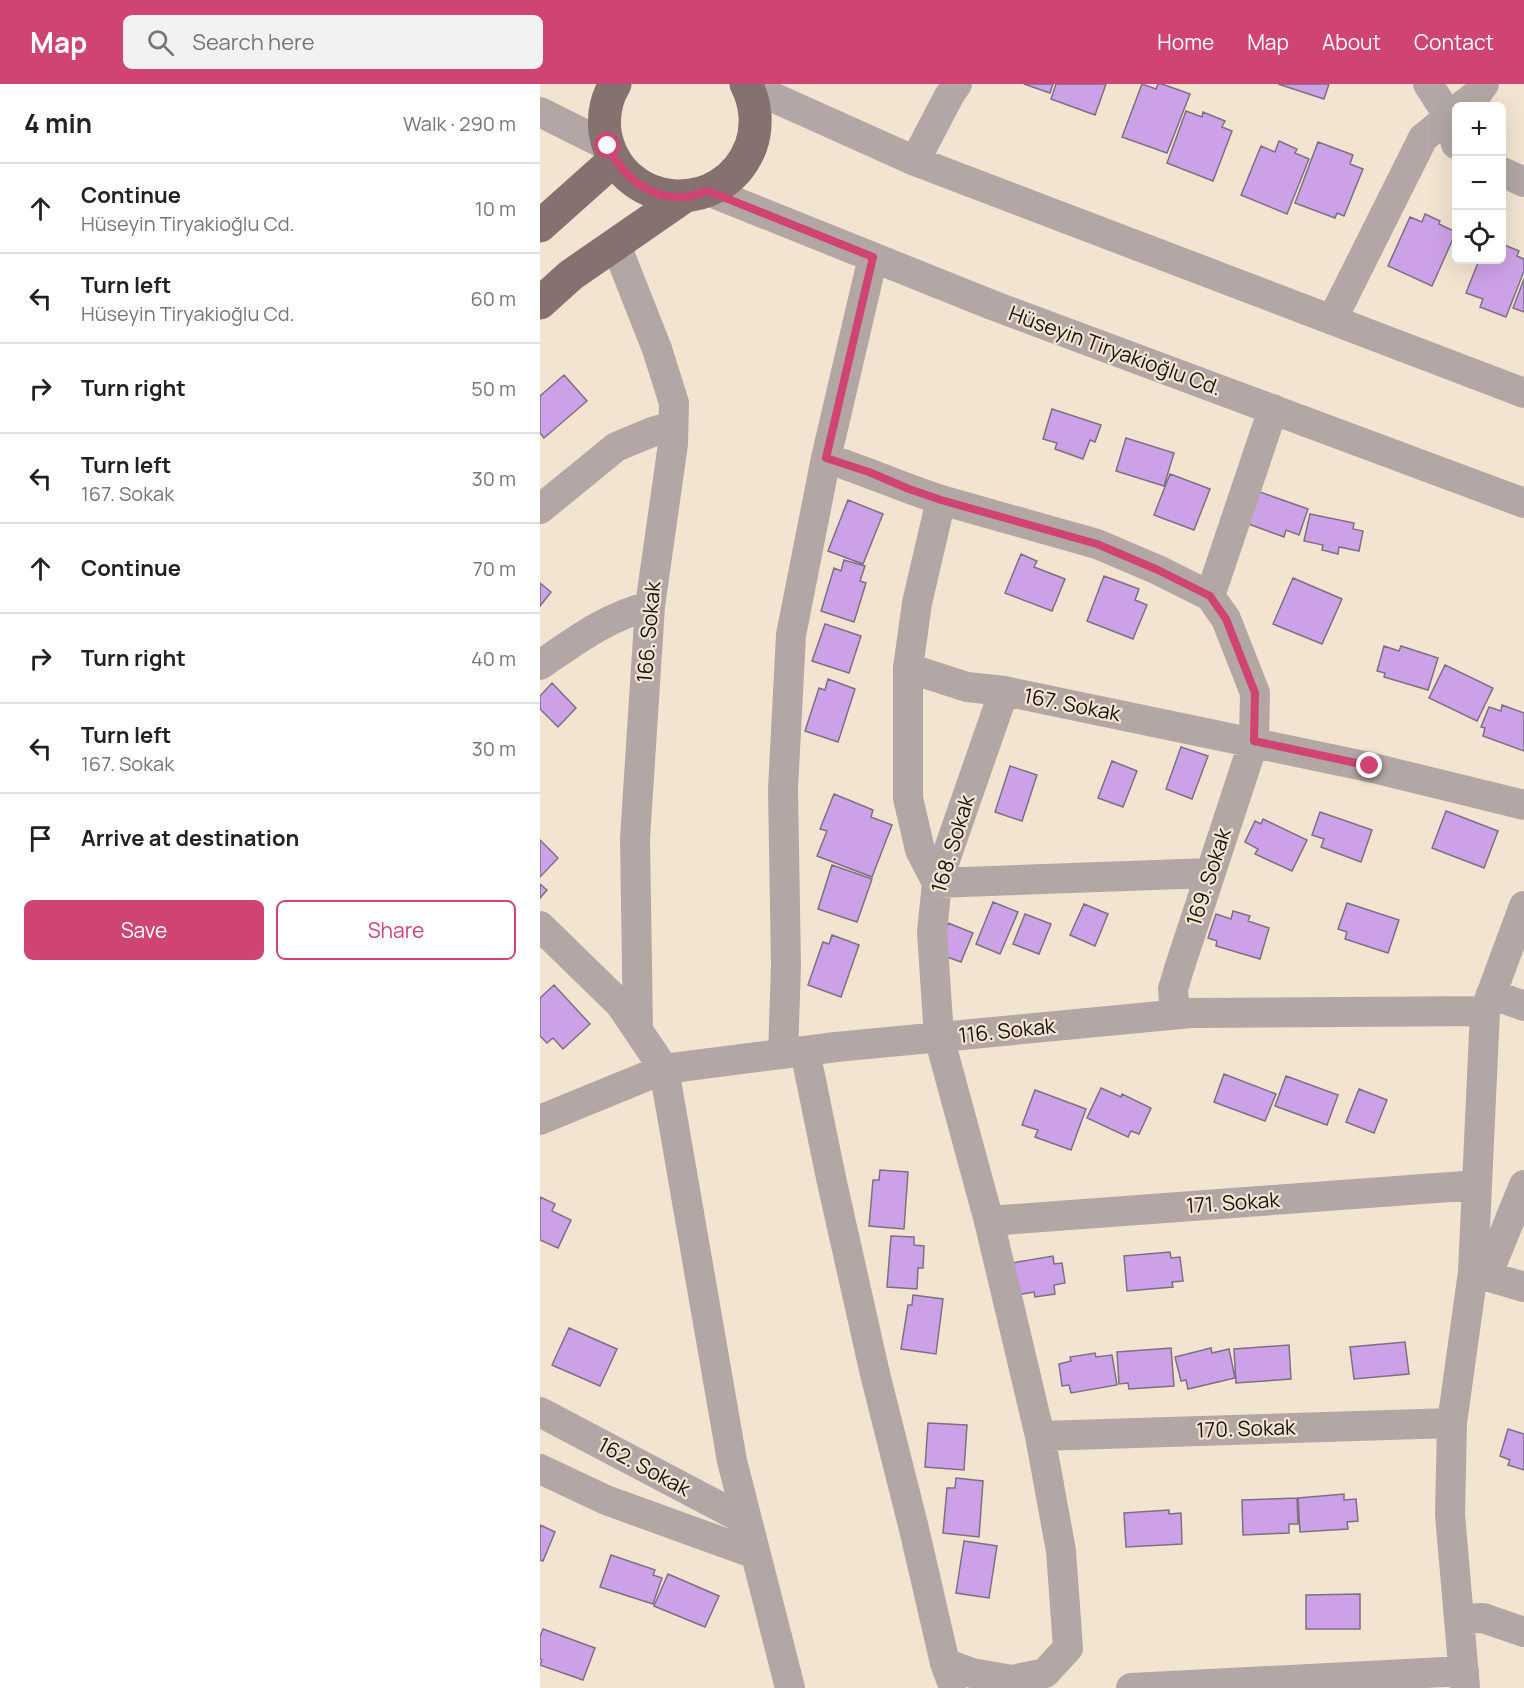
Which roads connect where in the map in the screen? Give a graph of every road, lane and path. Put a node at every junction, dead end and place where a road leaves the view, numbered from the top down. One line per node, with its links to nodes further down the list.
1 (615, 84): 10 (main road)
2 (957, 84): 11 (street)
3 (1428, 84): 8 (street)
4 (1484, 84): 6 (street)
5 (747, 85): 11 (street); 14 (main road)
6 (1470, 102)
7 (540, 112): 10 (street, Hüseyin Tiryakioğlu Cd.)
8 (1452, 114)
9 (1452, 121): 19 (street)
10 (611, 153): 14 (main road, Hüseyin Tiryakioğlu Cd.); 15 (main road)
11 (915, 161): 19 (street)
12 (1506, 174): 13 (street)
13 (1524, 182)
14 (696, 194): 16 (main road); 17 (street, Hüseyin Tiryakioğlu Cd.)
15 (540, 226)
16 (616, 245): 18 (main road); 22 (street, 166. Sokak)
17 (873, 257): 21 (street, Hüseyin Tiryakioğlu Cd.); 23 (street)
18 (540, 303)
19 (1332, 320): 20 (street)
20 (1524, 393)
21 (1273, 409): 25 (street, Hüseyin Tiryakioğlu Cd.); 27 (street)
22 (673, 426): 26 (street); 28 (street, 166. Sokak)
23 (826, 458): 24 (street); 43 (street)
24 (941, 500): 27 (street); 30 (street)
25 (1524, 503)
26 (540, 509)
27 (1210, 596): 32 (street, 169. Sokak)
28 (650, 606): 29 (street); 41 (street, 166. Sokak)
29 (540, 665)
30 (908, 668): 31 (street, 167. Sokak); 35 (street)
31 (1004, 691): 32 (street, 167. Sokak); 35 (street, 168. Sokak)
32 (1254, 741): 33 (street, 167. Sokak); 34 (street, 169. Sokak)
33 (1524, 805)
34 (1210, 873): 35 (street); 40 (street, 169. Sokak)
35 (937, 882): 42 (street, 168. Sokak)
36 (1524, 906): 38 (street)
37 (540, 926): 41 (street)
38 (1488, 1002): 39 (street); 40 (street, 116. Sokak); 46 (street)
39 (1524, 1006)
40 (1175, 1014): 42 (street, 116. Sokak)
41 (638, 1030): 44 (street)
42 (939, 1037): 43 (street, 116. Sokak); 48 (street, 168. Sokak)
43 (794, 1053): 44 (street, 116. Sokak); 59 (street)
44 (664, 1069): 45 (street, 116. Sokak); 55 (street)
45 (540, 1120)
46 (1477, 1185): 48 (street, 171. Sokak); 49 (street)
47 (1524, 1185): 49 (street)
48 (988, 1221): 53 (street, 168. Sokak)
49 (1480, 1274): 50 (street); 52 (street)
50 (1524, 1287)
51 (540, 1412): 55 (street, 162. Sokak)
52 (1452, 1422): 53 (street, 170. Sokak); 57 (street)
53 (1040, 1436): 59 (street, 168. Sokak)
54 (540, 1469): 56 (street)
55 (747, 1521): 56 (street)
56 (755, 1554): 61 (street)
57 (1460, 1619): 58 (street); 60 (street)
58 (1524, 1632)
59 (949, 1675)
60 (1465, 1680): 62 (street)
61 (789, 1688)
62 (1131, 1688)

